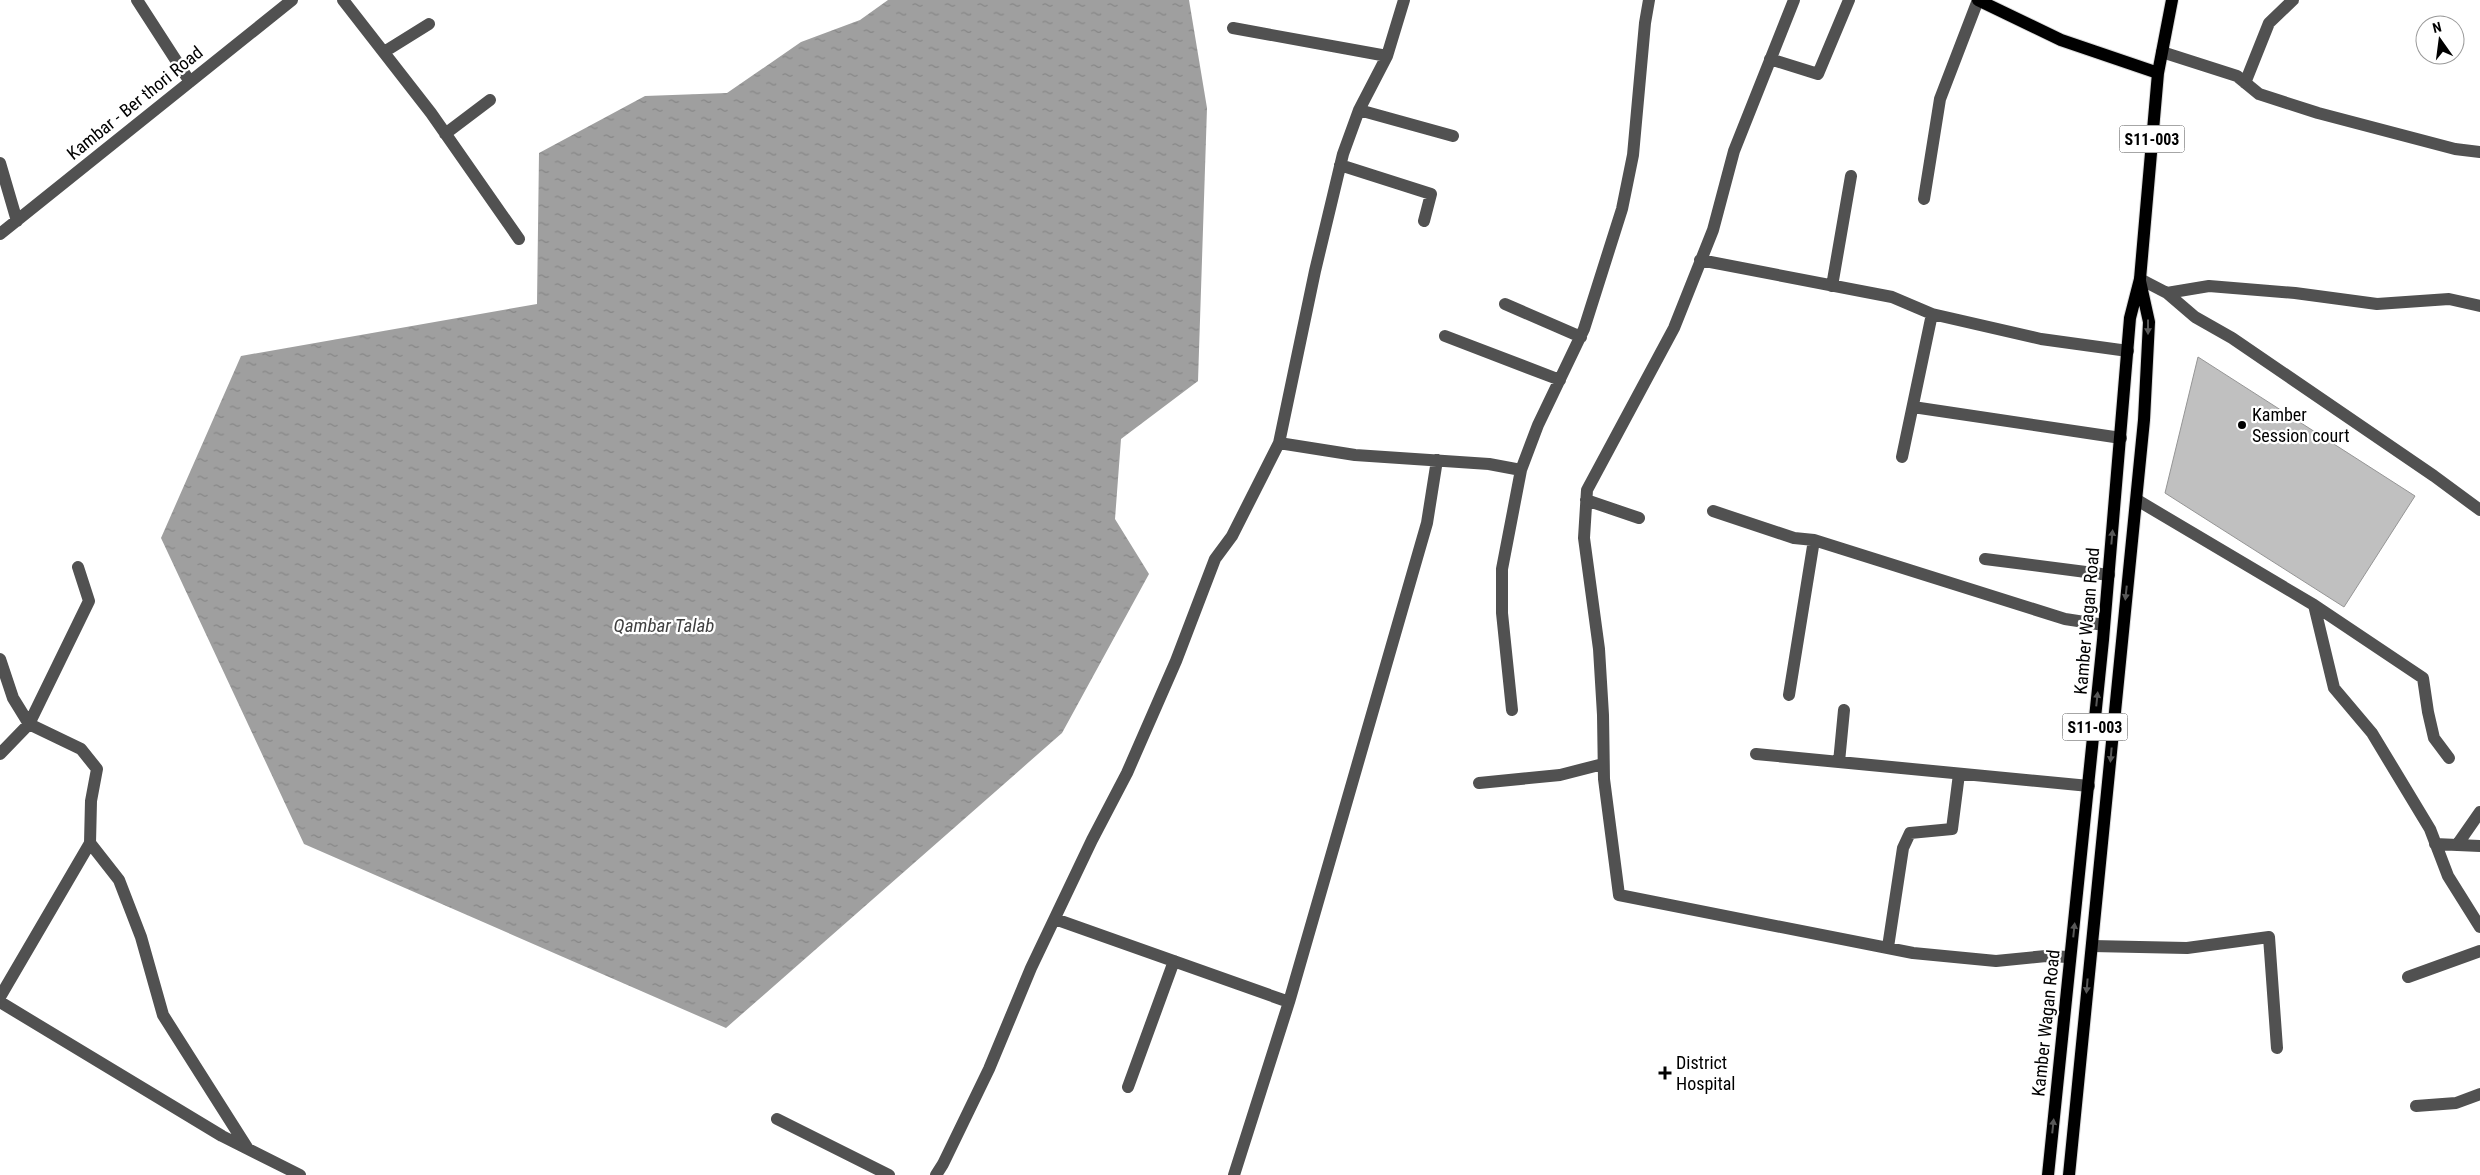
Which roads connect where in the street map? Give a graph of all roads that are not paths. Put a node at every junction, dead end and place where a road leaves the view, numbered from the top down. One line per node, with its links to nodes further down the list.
1 (137, 0): 18 (street)
2 (343, 0): 13 (street)
3 (1404, 0): 15 (street)
4 (1649, 0): 41 (street)
5 (1794, 0): 16 (street)
6 (1849, 0): 16 (street)
7 (1978, 0): 17 (main road); 28 (street)
8 (2172, 0): 14 (main road, Kamber Wagan Road / S11-003)
9 (2293, 0): 19 (street)
10 (286, 2): 18 (street, Kambar - Ber thori Road)
11 (429, 24): 13 (street)
12 (1233, 28): 15 (street)
13 (384, 52): 22 (street)
14 (2162, 52): 17 (main road, Kamber Wagan Road / S11-003); 19 (street)
15 (1387, 56): 21 (street)
16 (1770, 59): 33 (street)
17 (2158, 73): 34 (main road, Kamber Wagan Road / S11-003)
18 (190, 82): 29 (street, Kambar - Ber thori Road)
19 (2245, 82): 24 (street)
20 (490, 100): 22 (street)
21 (1359, 110): 23 (street); 26 (street)
22 (445, 134): 32 (street)
23 (1453, 136)
24 (2480, 152)
25 (0, 163): 29 (street)
26 (1340, 165): 30 (street); 46 (street)
27 (1851, 176): 35 (street)
28 (1924, 199)
29 (17, 221): 31 (street, Kambar - Ber thori Road)
30 (1424, 221)
31 (0, 234)
32 (519, 239)
33 (1700, 260): 35 (street); 50 (street)
34 (2140, 279): 36 (street); 42 (main road, Kamber Wagan Road / S11-003); 51 (main road, Kamber Wagan Road / S11-003, one-way to 51)
35 (1832, 286): 39 (street)
36 (2167, 294): 38 (street); 52 (street)
37 (1505, 304): 41 (street)
38 (2480, 306)
39 (1932, 314): 42 (street); 44 (street)
40 (1446, 336): 43 (street)
41 (1581, 336): 43 (street)
42 (2128, 351): 45 (main road, Kamber Wagan Road / S11-003)
43 (1560, 380): 49 (street)
44 (1912, 406): 45 (street); 47 (street)
45 (2121, 438): 58 (main road, Kamber Wagan Road / S11-003, one-way to 45)
46 (1278, 443): 48 (street); 79 (street)
47 (1902, 457)
48 (1437, 460): 49 (street); 89 (street)
49 (1521, 470): 63 (street)
50 (1586, 500): 54 (street); 70 (street)
51 (2136, 500): 59 (street); 81 (main road, Kamber Wagan Road / S11-003, one-way to 81)
52 (2480, 510)
53 (1713, 511): 55 (street)
54 (1639, 518)
55 (1814, 540): 60 (street); 62 (street)
56 (1985, 559): 58 (street)
57 (78, 568): 65 (street)
58 (2108, 575): 60 (main road, Kamber Wagan Road / S11-003)
59 (2314, 605): 68 (street); 76 (street)
60 (2104, 624): 73 (main road, Kamber Wagan Road / S11-003, one-way to 60)
61 (0, 660): 65 (street)
62 (1789, 695)
63 (1512, 710)
64 (1844, 710): 69 (street)
65 (29, 724): 66 (street); 75 (street)
66 (0, 754)
67 (1756, 754): 69 (street)
68 (2449, 758)
69 (1839, 762): 71 (street)
70 (1603, 764): 72 (street); 82 (street)
71 (1959, 774): 73 (street); 82 (street)
72 (1479, 783)
73 (2089, 786): 84 (main road, Kamber Wagan Road / S11-003, one-way to 73)
74 (2480, 812): 77 (street)
75 (90, 843): 87 (street); 95 (street)
76 (2435, 844): 77 (street); 80 (street)
77 (2457, 845): 78 (street)
78 (2480, 846)
79 (1055, 920): 85 (street); 98 (street)
80 (2480, 927)
81 (2092, 946): 90 (street); 101 (main road, Kamber Wagan Road / S11-003, one-way to 101)
82 (1888, 947): 84 (street)
83 (2480, 951): 86 (street)
84 (2069, 957): 100 (main road, Kamber Wagan Road / S11-003, one-way to 84)
85 (1174, 961): 89 (street); 91 (street)
86 (2408, 977)
87 (0, 996)
88 (0, 1002): 95 (street)
89 (1289, 1002): 99 (street)
90 (2277, 1048)
91 (1128, 1087)
92 (2480, 1094): 93 (street)
93 (2416, 1106)
94 (777, 1119): 97 (street)
95 (248, 1149): 96 (street)
96 (300, 1175)
97 (889, 1175)
98 (936, 1175)
99 (1234, 1175)
100 (2048, 1175)
101 (2069, 1175)

